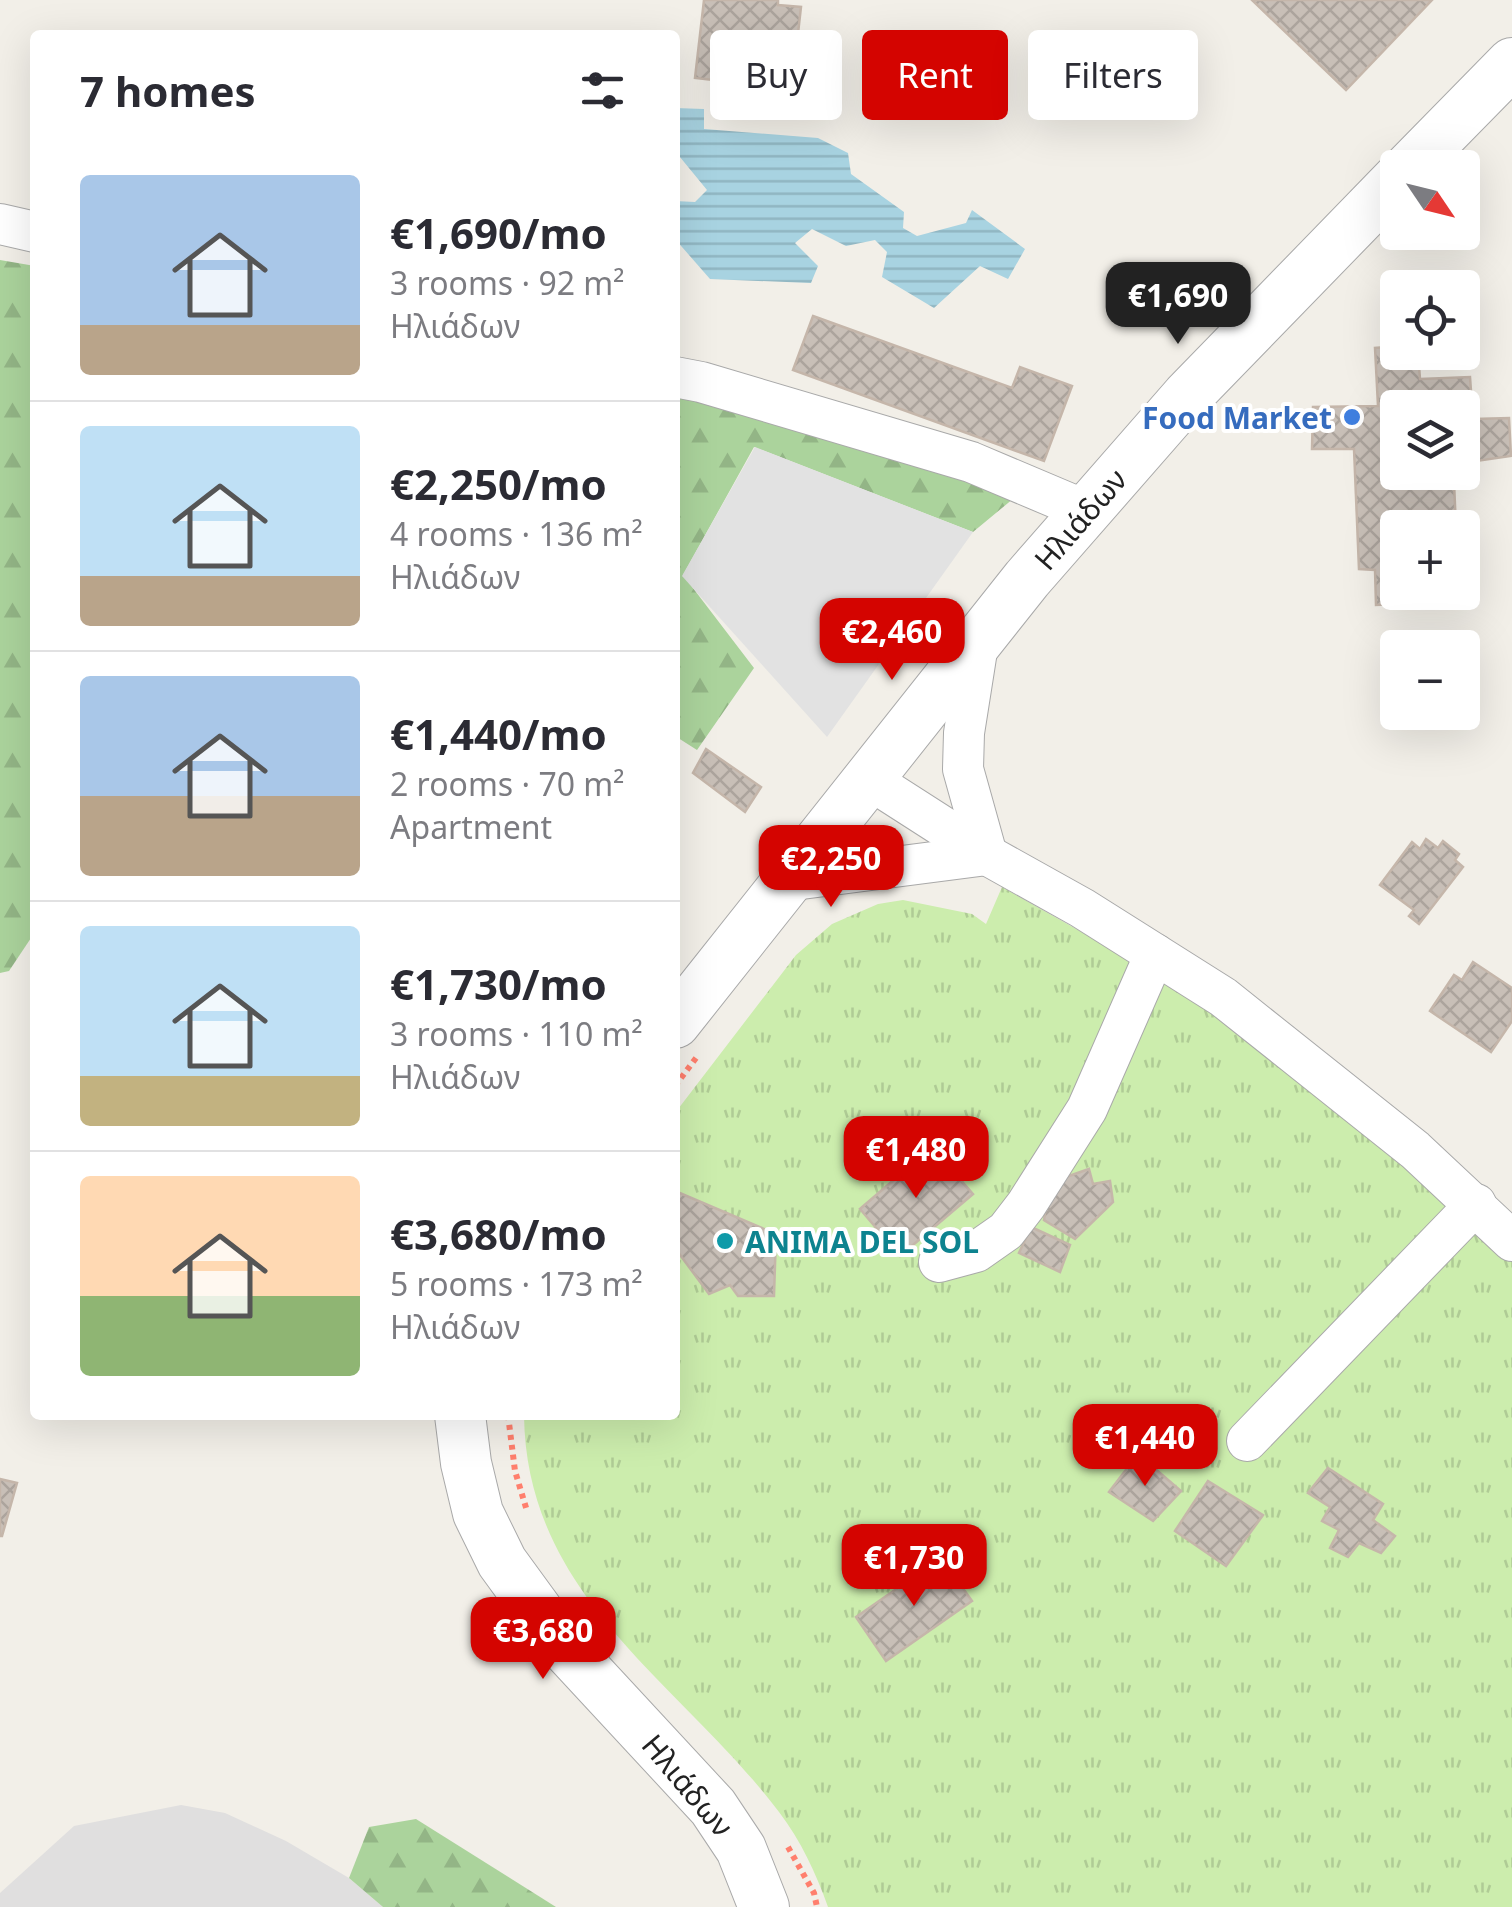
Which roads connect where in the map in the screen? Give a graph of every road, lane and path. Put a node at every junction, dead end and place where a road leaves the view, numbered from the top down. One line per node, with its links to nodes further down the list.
1 (1512, 64): 2 (street)
2 (1427, 150)
3 (1380, 198): 7 (street, Ηλιάδων)
4 (0, 224): 5 (street)
5 (30, 231)
6 (680, 378): 7 (street)
7 (1087, 511): 8 (street, Ηλιάδων)
8 (979, 638): 9 (street, Ηλιάδων); 10 (street)
9 (867, 778): 10 (street); 11 (street, Ηλιάδων)
10 (987, 855): 11 (street); 12 (street)
11 (786, 881): 13 (street, Ηλιάδων)
12 (1154, 954): 14 (street); 16 (street)
13 (680, 1017)
14 (1476, 1204): 15 (street); 18 (street)
15 (1512, 1240)
16 (939, 1262)
17 (461, 1420): 19 (street, Ηλιάδων)
18 (1247, 1441)
19 (764, 1907)

